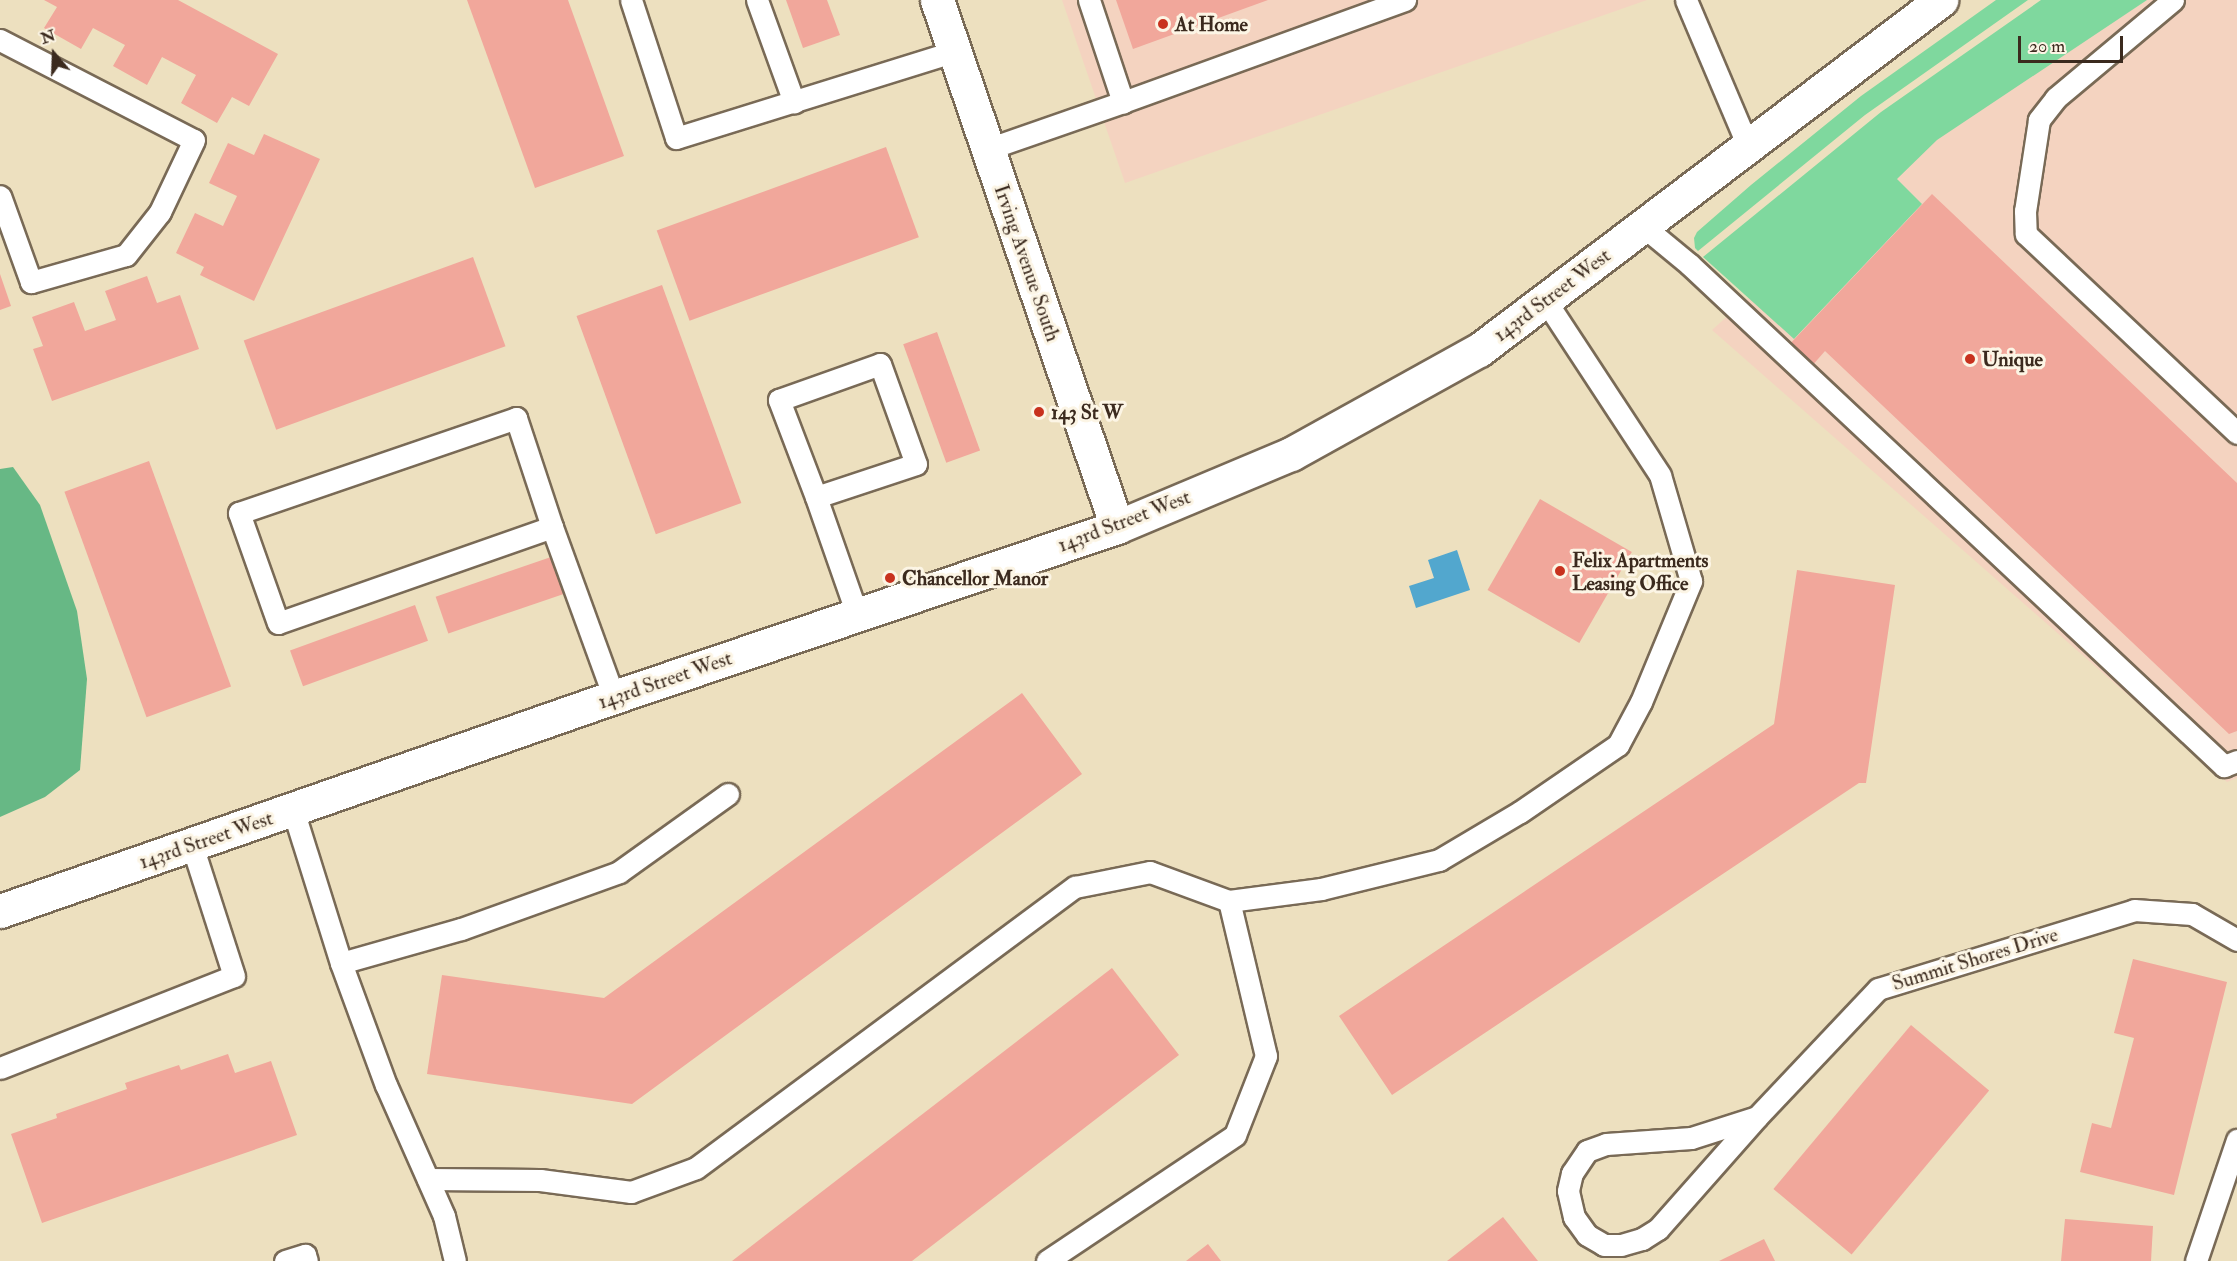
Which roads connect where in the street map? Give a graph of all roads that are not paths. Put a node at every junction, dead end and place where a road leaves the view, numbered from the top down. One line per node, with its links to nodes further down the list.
1 (631, 0): 11 (lane)
2 (757, 0): 11 (lane)
3 (937, 0): 10 (street, Irving Avenue South)
4 (1089, 0): 12 (lane)
5 (1405, 0): 12 (lane)
6 (1686, 0): 13 (lane)
7 (1941, 0): 13 (street, 143rd Street West)
8 (2173, 0): 18 (lane)
9 (0, 40): 15 (lane)
10 (955, 51): 11 (lane); 14 (street, Irving Avenue South)
11 (794, 102)
12 (1123, 102): 14 (lane)
13 (1748, 146): 16 (street, 143rd Street West)
14 (988, 149): 21 (street, Irving Avenue South)
15 (0, 196)
16 (1643, 226): 17 (street, 143rd Street West); 24 (lane)
17 (1545, 300): 21 (street, 143rd Street West); 28 (lane)
18 (2237, 433)
19 (816, 497): 19 (lane); 22 (lane)
20 (552, 527): 20 (lane); 23 (lane)
21 (1117, 527): 22 (street, 143rd Street West)
22 (857, 615): 23 (street, 143rd Street West)
23 (614, 697): 26 (street, 143rd Street West)
24 (2237, 761)
25 (728, 794): 31 (lane)
26 (294, 810): 27 (street, 143rd Street West); 31 (lane)
27 (192, 845): 29 (street, 143rd Street West); 32 (lane)
28 (1229, 901): 35 (lane); 39 (lane)
29 (0, 911)
30 (2235, 935): 33 (lane, Summit Shores Drive)
31 (341, 963): 35 (lane)
32 (0, 1068)
33 (1757, 1117): 33 (lane, Summit Shores Drive)
34 (2237, 1140): 40 (lane)
35 (428, 1179): 38 (lane)
36 (285, 1261): 37 (lane)
37 (307, 1261)
38 (455, 1261)
39 (1047, 1261)
40 (2196, 1261)

